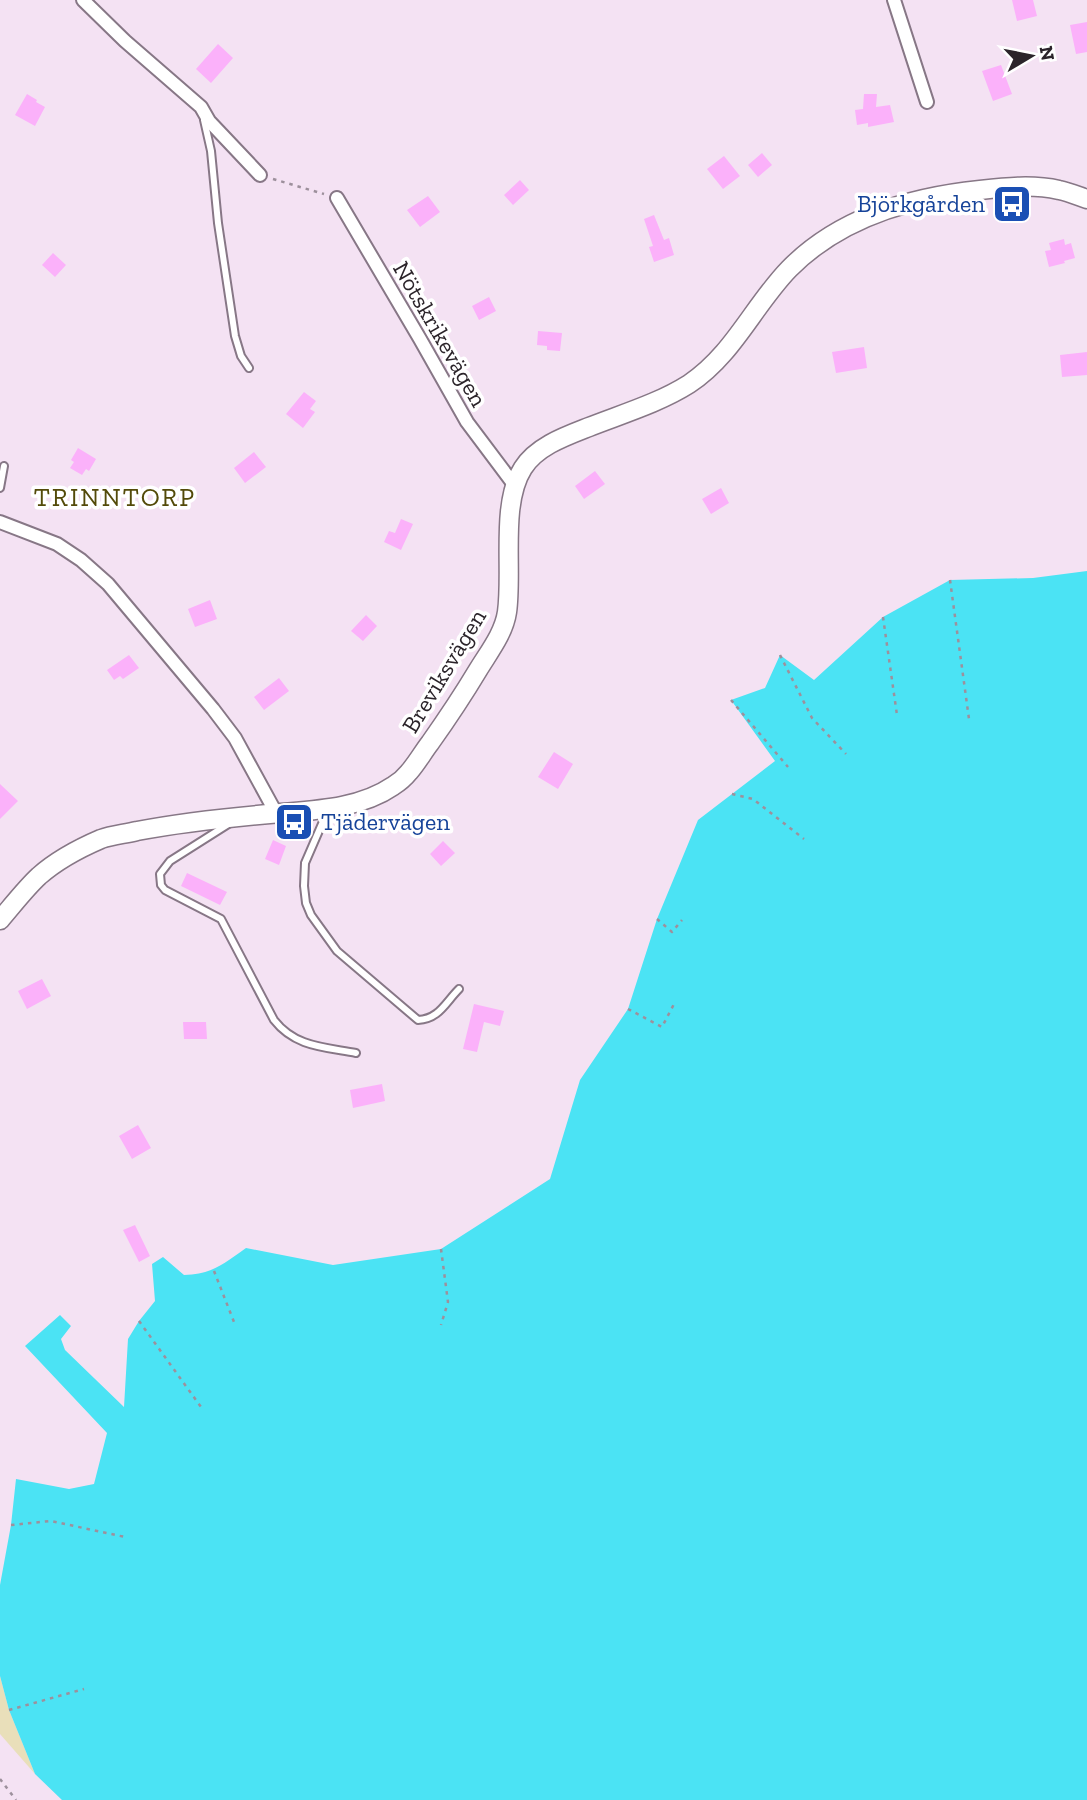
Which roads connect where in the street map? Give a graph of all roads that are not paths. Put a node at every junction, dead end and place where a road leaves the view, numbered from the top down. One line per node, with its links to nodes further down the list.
1 (83, 0): 4 (street)
2 (894, 0): 3 (street)
3 (927, 102)
4 (201, 107): 5 (street); 8 (lane)
5 (260, 175)
6 (337, 198): 10 (street, Nötskrikevägen)
7 (1087, 199): 10 (main road, Breviksvägen)
8 (249, 369)
9 (4, 466): 11 (lane)
10 (515, 486): 13 (main road, Breviksvägen)
11 (0, 488)
12 (0, 522): 14 (street)
13 (329, 808): 14 (main road, Breviksvägen); 17 (lane)
14 (276, 813): 15 (main road, Breviksvägen)
15 (240, 817): 16 (main road, Breviksvägen); 18 (lane)
16 (0, 920)
17 (459, 989)
18 (356, 1053)

